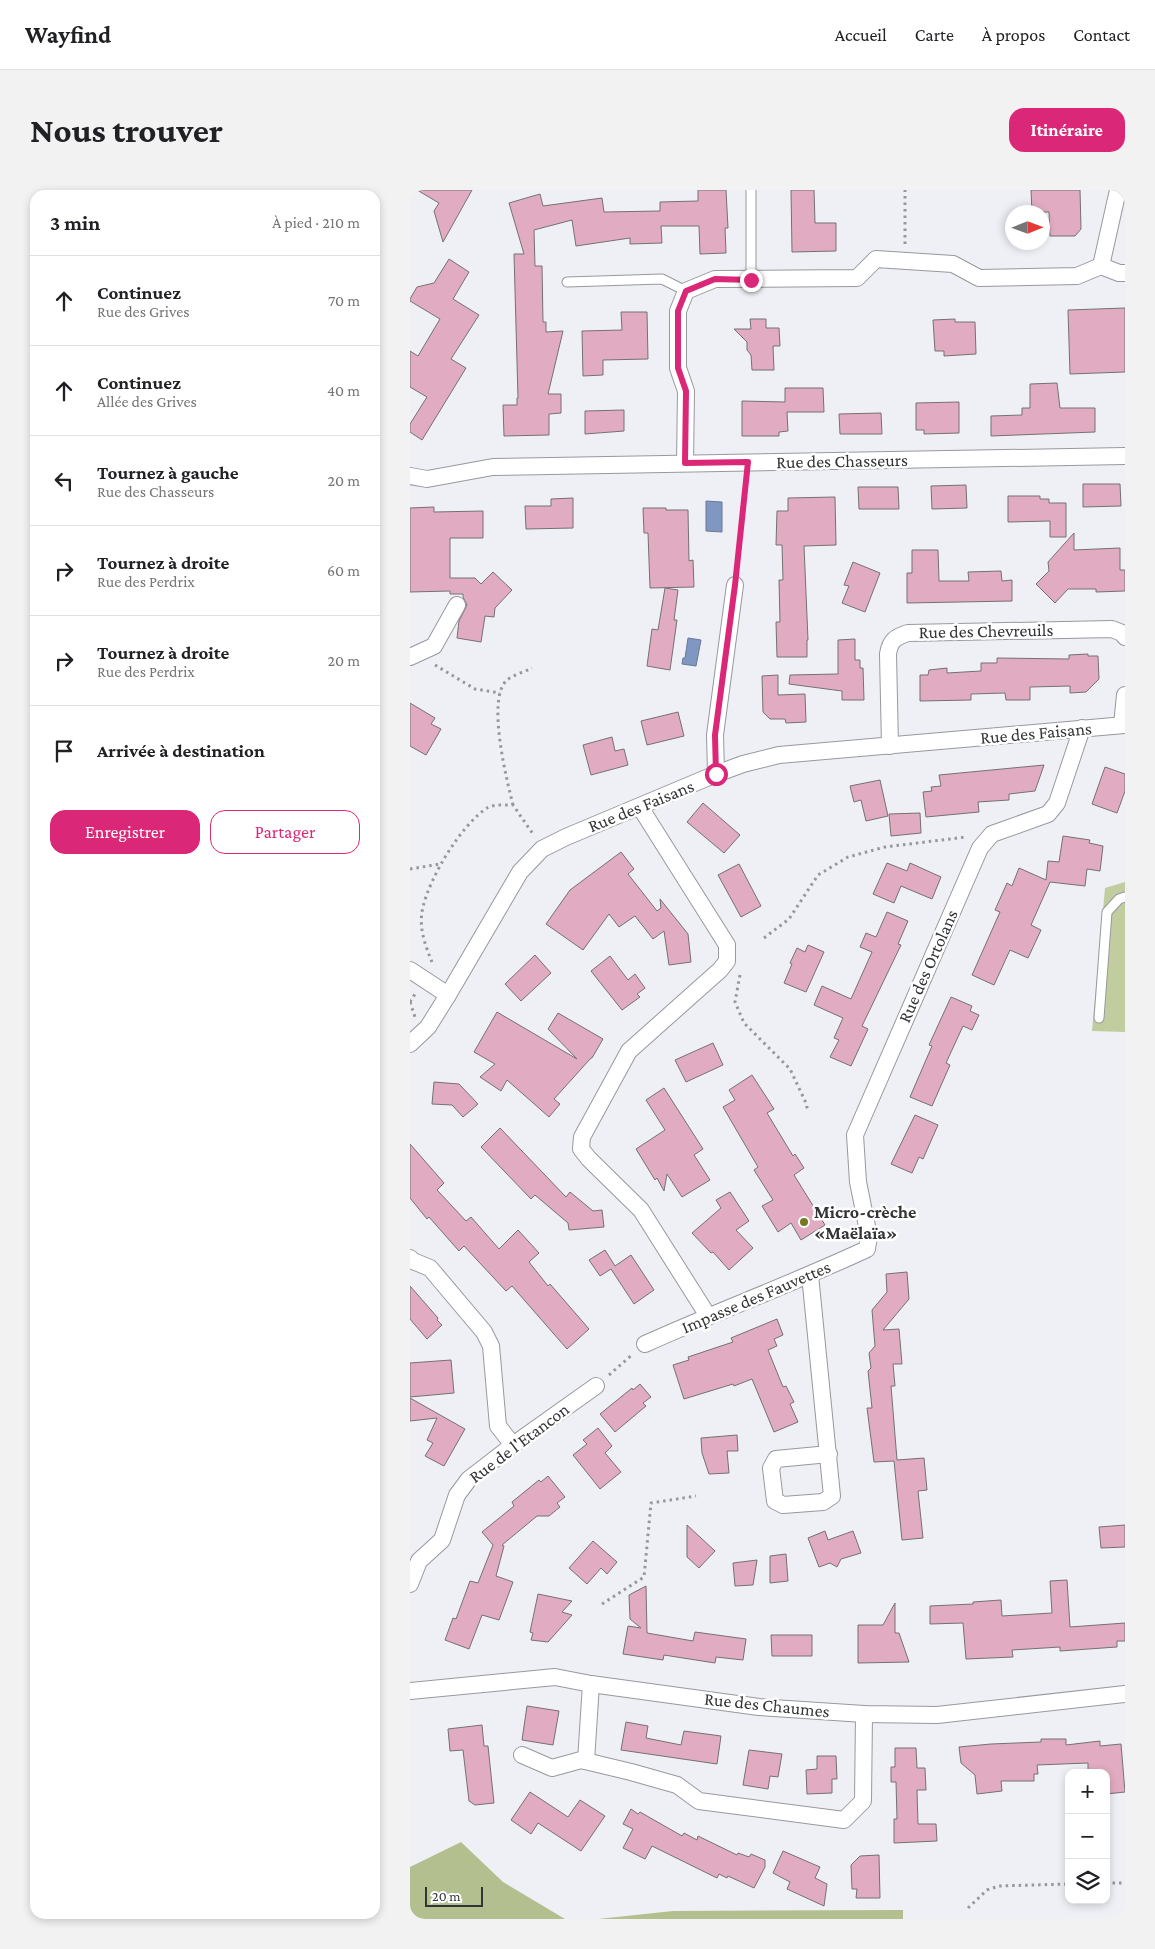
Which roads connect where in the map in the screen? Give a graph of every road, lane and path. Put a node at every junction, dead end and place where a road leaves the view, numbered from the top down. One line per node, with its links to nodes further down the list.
1 (751, 190): 7 (lane)
2 (905, 190): 4 (path)
3 (1118, 190): 5 (street)
4 (905, 261): 5 (street); 7 (street)
5 (1101, 266): 6 (street)
6 (1125, 273)
7 (751, 280): 9 (street)
8 (568, 282): 9 (lane)
9 (686, 291): 12 (street)
10 (1125, 456): 11 (street, Rue des Chasseurs)
11 (748, 462): 12 (street, Rue des Chasseurs); 14 (path)
12 (685, 463): 13 (street, Rue des Chasseurs)
13 (410, 476)
14 (735, 585): 24 (street)
15 (457, 605): 17 (street)
16 (1125, 637): 23 (street, Rue des Chevreuils)
17 (414, 655): 19 (path)
18 (532, 668): 19 (path)
19 (500, 693): 25 (path)
20 (1125, 695): 21 (street)
21 (1124, 725): 22 (street, Rue des Faisans)
22 (1082, 728): 23 (street, Rue des Faisans); 27 (street)
23 (890, 746): 24 (street, Rue des Faisans)
24 (716, 774): 26 (street, Rue des Faisans)
25 (513, 805): 28 (path); 29 (path)
26 (640, 806): 28 (street, Rue des Faisans); 43 (street)
27 (992, 834): 32 (path); 40 (street, Rue des Ortolans)
28 (542, 850): 36 (street, Rue des Faisans)
29 (440, 864): 30 (path); 35 (path)
30 (410, 869)
31 (1125, 897): 37 (lane)
32 (764, 938)
33 (410, 970): 35 (street)
34 (741, 970): 39 (path)
35 (425, 981): 36 (street)
36 (448, 995): 38 (street, Rue des Faisans)
37 (1098, 1018)
38 (410, 1044)
39 (808, 1112)
40 (867, 1249): 42 (street, Impasse des Fauvettes)
41 (410, 1258): 46 (street)
42 (810, 1275): 43 (street, Impasse des Fauvettes); 47 (street)
43 (708, 1316): 44 (street, Impasse des Fauvettes)
44 (645, 1344): 45 (path)
45 (596, 1386): 46 (street, Rue de l'Etancon)
46 (513, 1445): 49 (street, Rue de l'Etancon)
47 (829, 1454)
48 (696, 1496): 50 (path)
49 (410, 1584)
50 (602, 1604)
51 (591, 1684): 52 (street, Rue des Chaumes); 54 (street, Rue des Chaumes); 56 (street)
52 (410, 1691)
53 (1125, 1694): 54 (street, Rue des Chaumes)
54 (864, 1714): 56 (street)
55 (522, 1755): 56 (street)
56 (586, 1761)
57 (1110, 1883): 58 (path)
58 (1125, 1883)
59 (1065, 1884): 60 (path)
60 (968, 1908)

